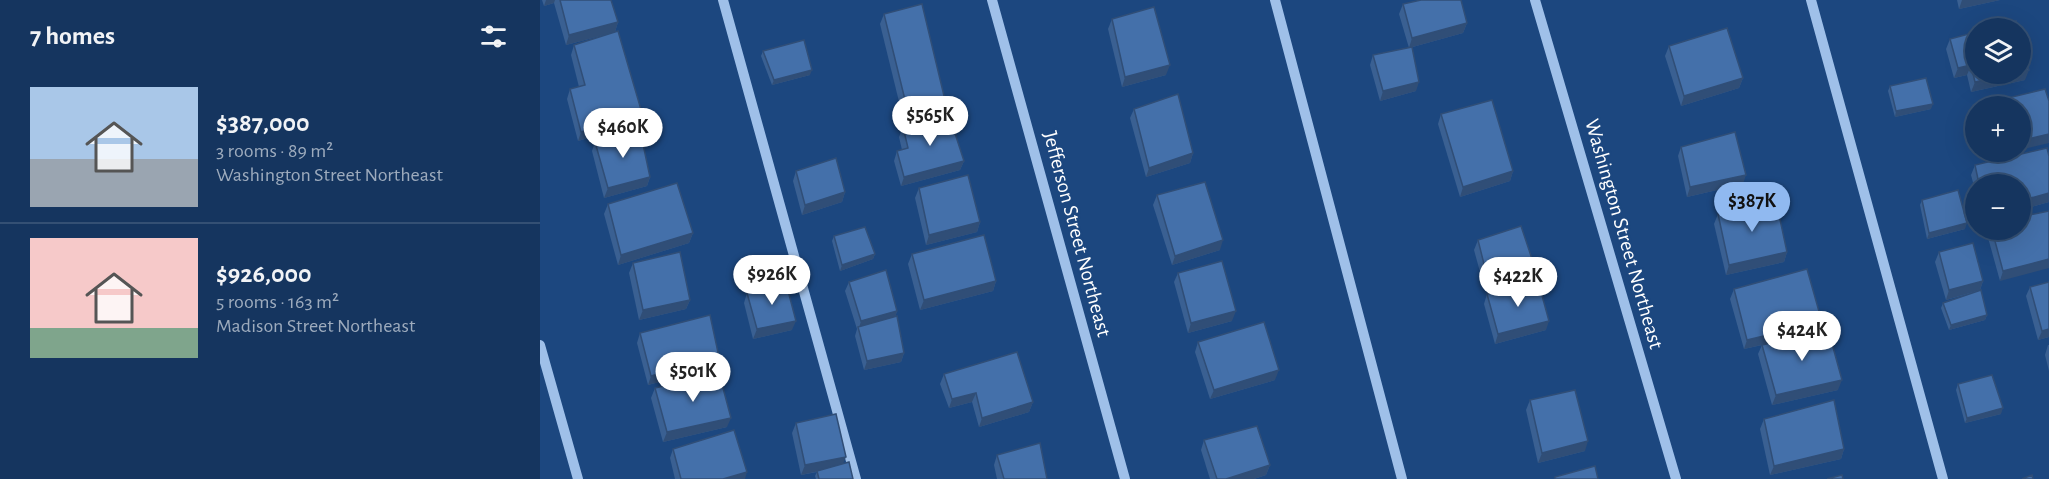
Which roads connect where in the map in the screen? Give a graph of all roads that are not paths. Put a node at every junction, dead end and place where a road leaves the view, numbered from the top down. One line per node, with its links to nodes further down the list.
1 (723, 0): 8 (street)
2 (992, 0): 9 (street, Jefferson Street Northeast)
3 (1275, 0): 10 (street)
4 (1535, 0): 11 (street, Washington Street Northeast)
5 (1811, 0): 12 (street)
6 (540, 345): 7 (street)
7 (578, 479)
8 (855, 479)
9 (1125, 479)
10 (1402, 479)
11 (1676, 479)
12 (1943, 479)

